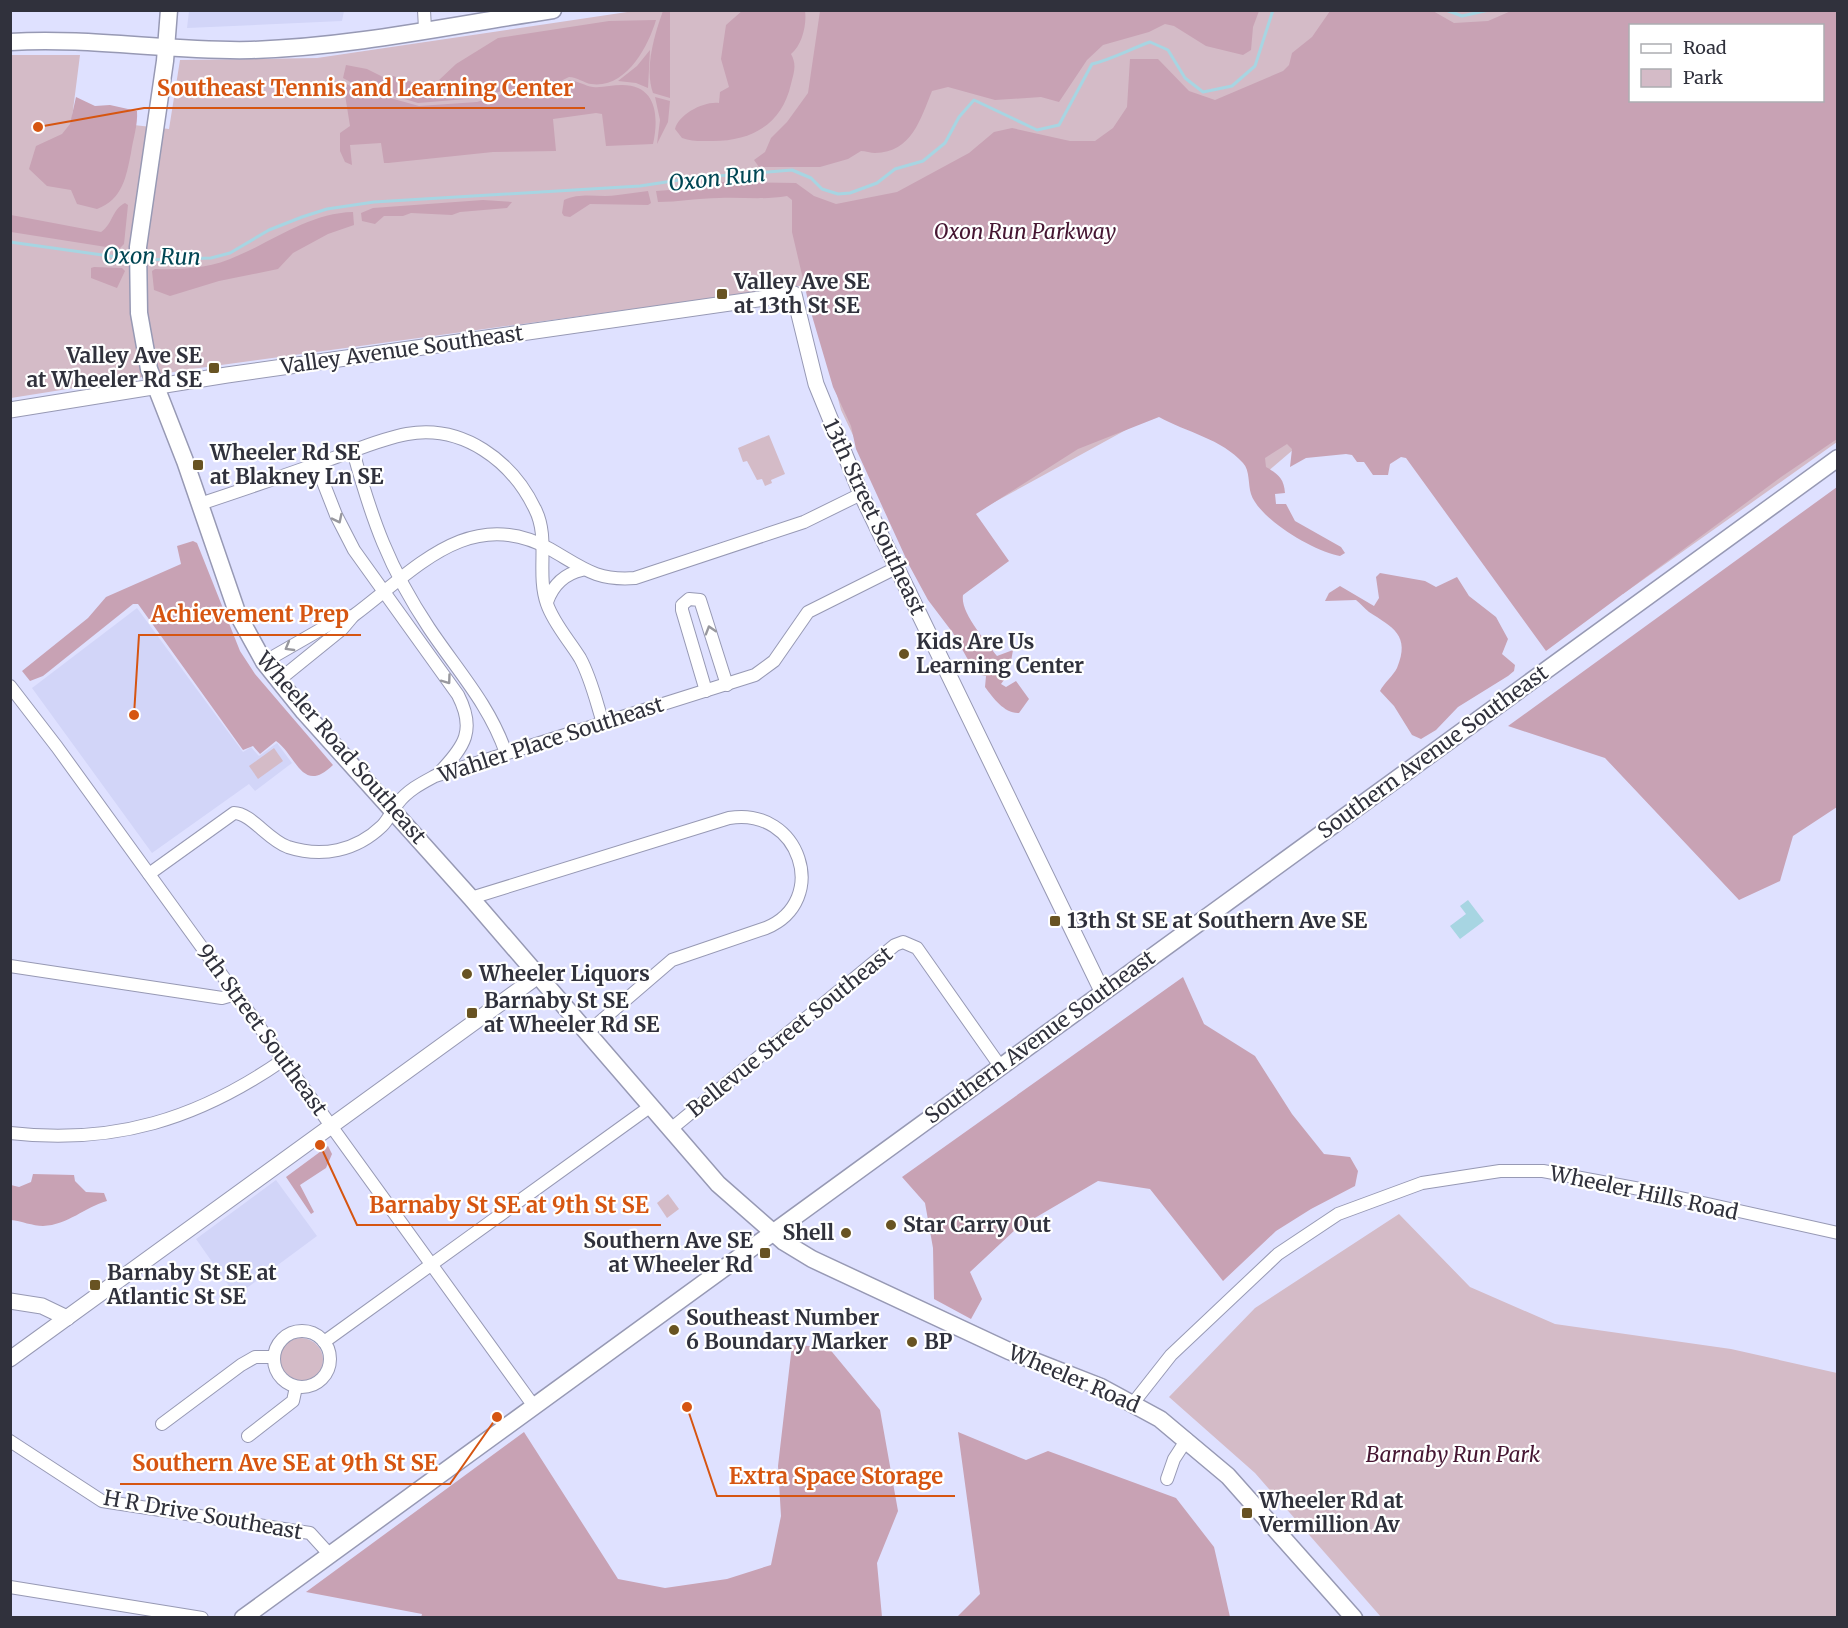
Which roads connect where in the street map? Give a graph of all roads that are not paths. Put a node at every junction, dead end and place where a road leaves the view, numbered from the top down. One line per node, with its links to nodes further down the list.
1 (169, 10): 6 (main road, Wheeler Road Southeast)
2 (424, 10): 4 (street)
3 (553, 10): 4 (main road)
4 (425, 29): 6 (main road)
5 (10, 42): 6 (main road)
6 (166, 47): 8 (main road, Wheeler Road Southeast)
7 (794, 294): 8 (street, Valley Avenue Southeast); 13 (street, 13th Street Southeast)
8 (156, 387): 9 (street, Valley Avenue Southeast); 14 (main road, Wheeler Road Southeast)
9 (10, 410)
10 (354, 452): 12 (street); 15 (street); 18 (street)
11 (1838, 459): 39 (main road, Southern Avenue Southeast)
12 (316, 464): 14 (street); 19 (street, one-way to 19)
13 (861, 494): 16 (street, 13th Street Southeast); 17 (street)
14 (200, 504): 24 (main road, Wheeler Road Southeast)
15 (542, 545): 17 (street); 18 (street); 20 (street)
16 (896, 568): 26 (street, Wahler Place Southeast); 39 (street, 13th Street Southeast)
17 (582, 570): 20 (street)
18 (399, 581): 19 (street); 22 (street)
19 (383, 593): 21 (street); 23 (street)
20 (546, 603): 31 (street)
21 (352, 616): 24 (street, one-way to 24); 25 (street)
22 (431, 632): 23 (street); 29 (street)
23 (420, 643): 30 (street, one-way to 30)
24 (264, 662): 25 (main road, Wheeler Road Southeast)
25 (279, 681): 34 (main road, Wheeler Road Southeast)
26 (727, 685): 28 (street, Wahler Place Southeast); 28 (street, one-way to 28)
27 (10, 686): 35 (street, 9th Street Southeast)
28 (706, 691): 31 (street, Wahler Place Southeast)
29 (485, 706): 30 (street); 32 (street)
30 (467, 720): 33 (street)
31 (603, 723): 32 (street, Wahler Place Southeast)
32 (506, 753): 33 (street, Wahler Place Southeast)
33 (435, 776): 34 (street, Wahler Place Southeast)
34 (393, 811): 35 (street, Wahler Place Southeast); 36 (main road, Wheeler Road Southeast)
35 (149, 874): 40 (street, 9th Street Southeast)
36 (471, 898): 38 (main road, Wheeler Road Southeast); 41 (street)
37 (10, 966): 40 (street)
38 (538, 976): 41 (main road, Wheeler Road Southeast); 45 (street)
39 (1102, 991): 43 (main road, Southern Avenue Southeast)
40 (236, 994): 42 (street, 9th Street Southeast)
41 (587, 1033): 44 (main road, Wheeler Road Southeast)
42 (283, 1060): 45 (street, 9th Street Southeast); 47 (street)
43 (1000, 1066): 46 (street, Bellevue Street Southeast); 48 (main road, Southern Avenue Southeast)
44 (651, 1106): 46 (main road, Wheeler Road Southeast); 50 (street)
45 (331, 1126): 50 (street, 9th Street Southeast); 52 (street)
46 (670, 1129): 48 (main road, Wheeler Road Southeast)
47 (10, 1133)
48 (772, 1232): 57 (main road, Wheeler Road); 58 (main road, Southern Avenue Southeast)
49 (1838, 1233): 57 (street, Wheeler Hills Road)
50 (432, 1266): 53 (street); 58 (street, 9th Street Southeast)
51 (10, 1301): 52 (street)
52 (67, 1318): 55 (street)
53 (324, 1342): 54 (street); 56 (street)
54 (273, 1357): 56 (street); 59 (street)
55 (10, 1359)
56 (296, 1387): 60 (street)
57 (1134, 1402): 61 (main road, Wheeler Road)
58 (533, 1405): 64 (main road, Southern Avenue Southeast)
59 (162, 1424)
60 (248, 1436)
61 (1187, 1439): 63 (street); 68 (main road, Wheeler Road)
62 (10, 1441): 64 (street, H R Drive Southeast)
63 (1167, 1479)
64 (330, 1555): 67 (main road, Southern Avenue Southeast)
65 (10, 1587): 66 (street)
66 (202, 1617)
67 (243, 1617)
68 (1354, 1617)

